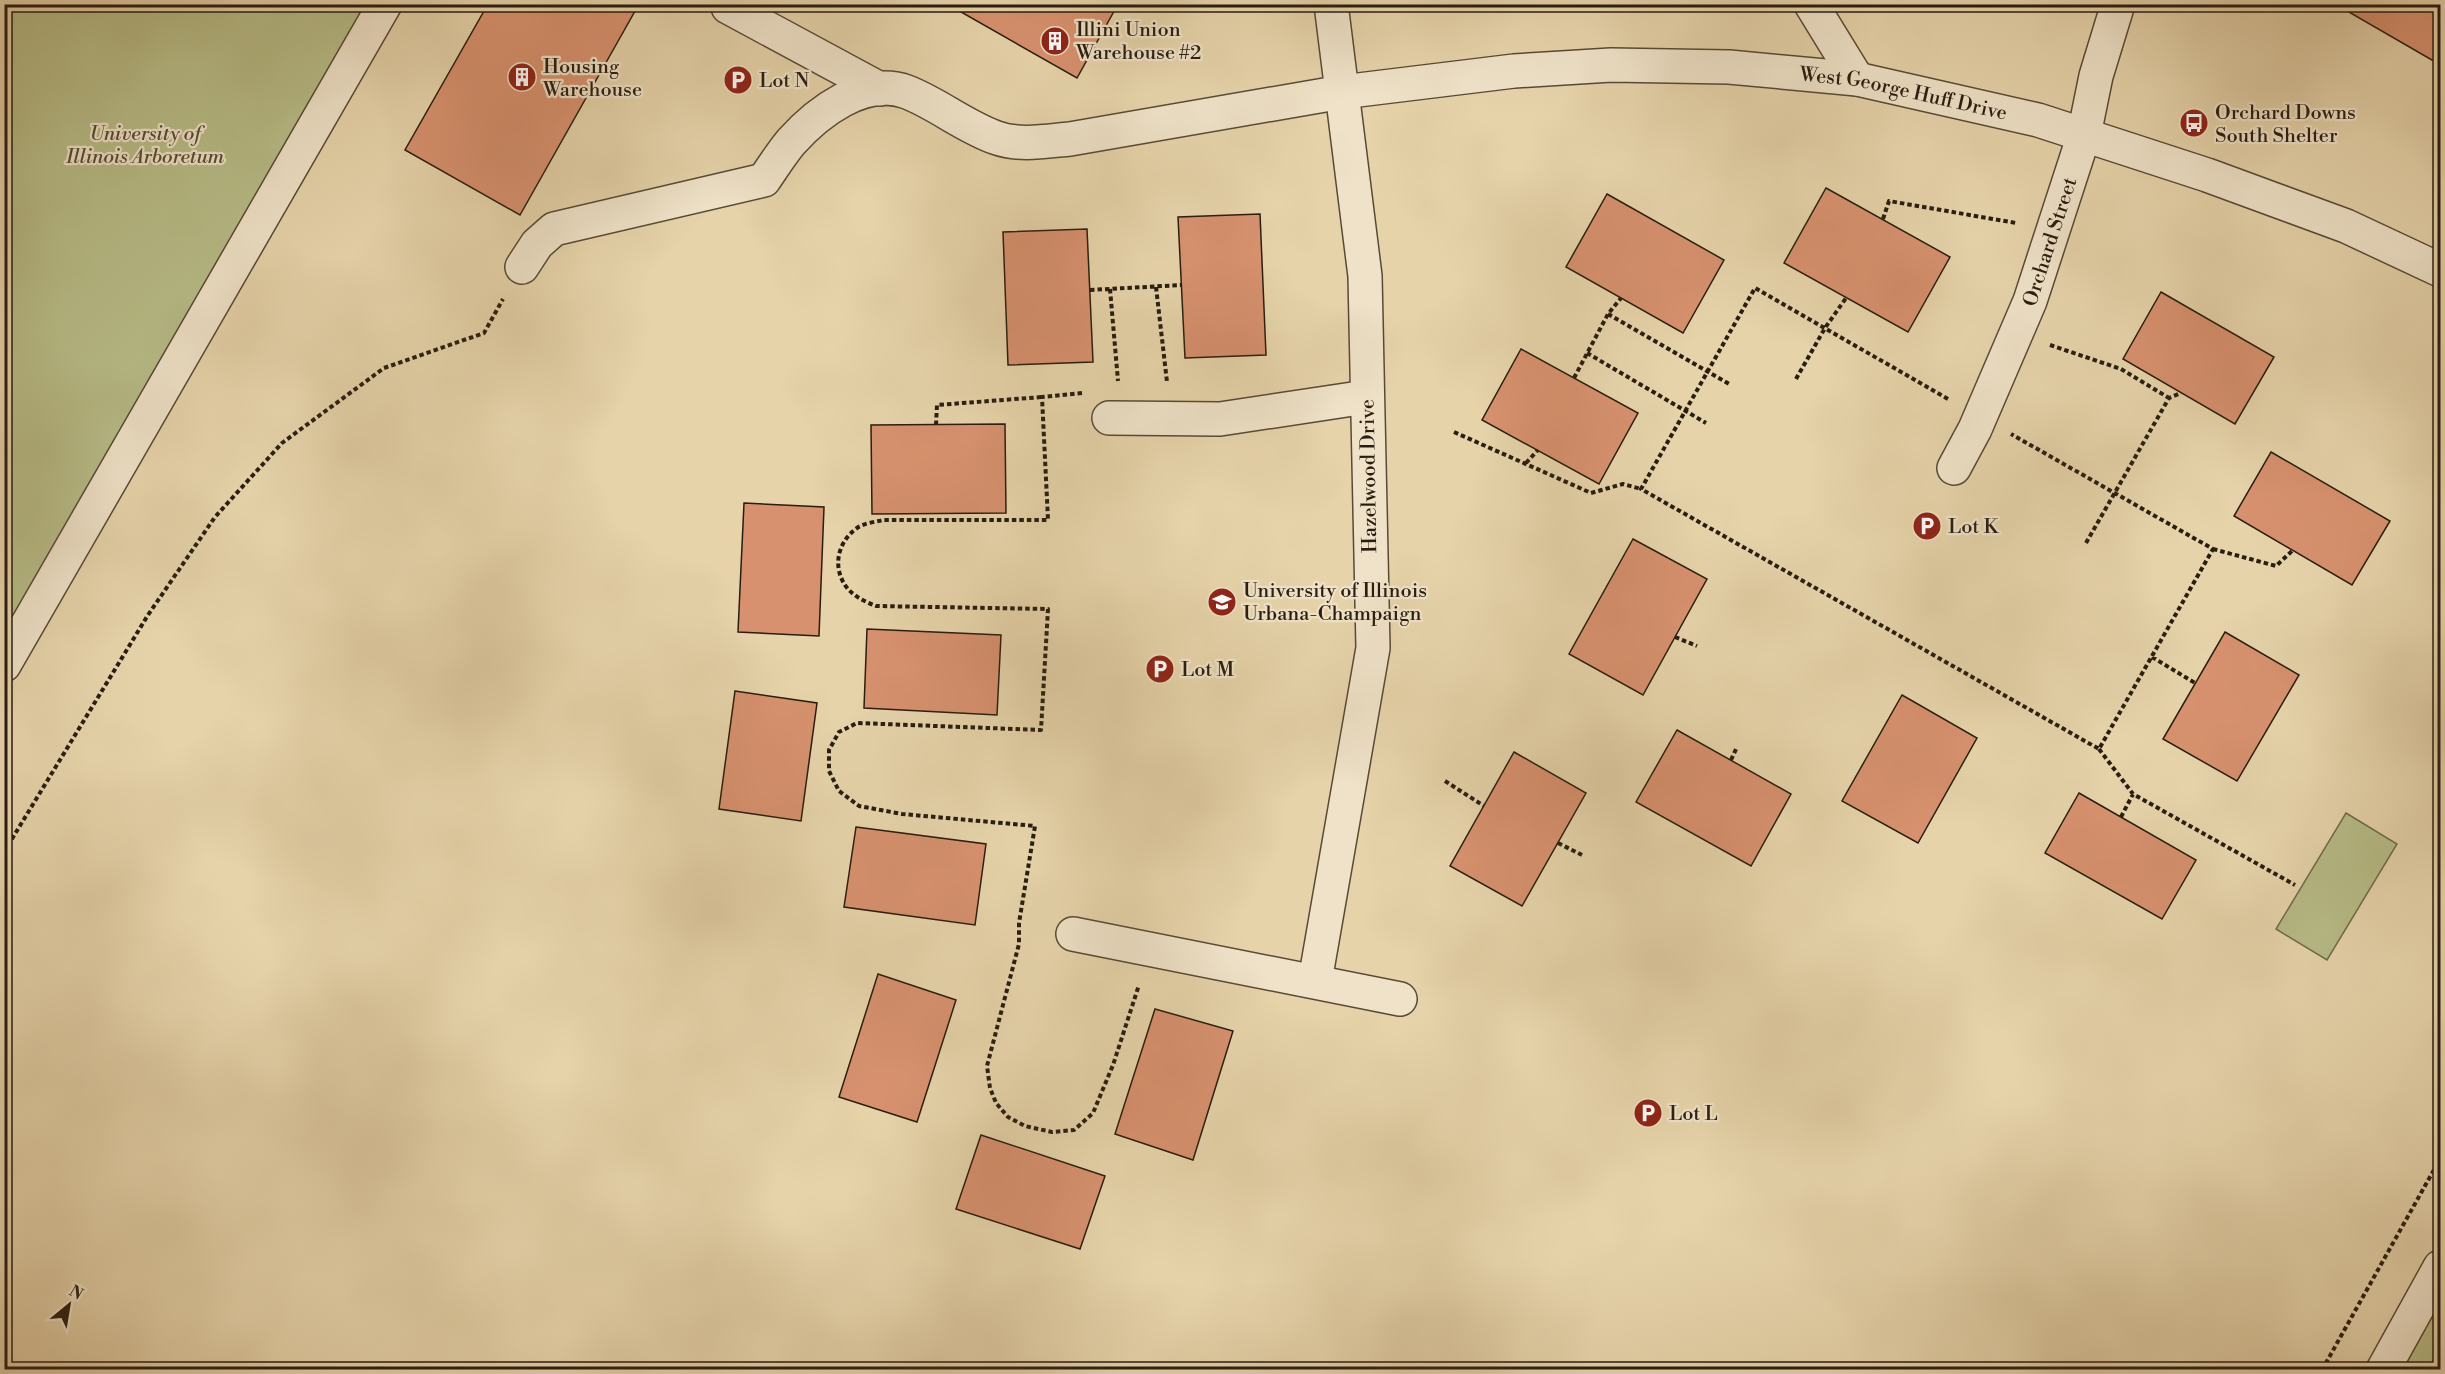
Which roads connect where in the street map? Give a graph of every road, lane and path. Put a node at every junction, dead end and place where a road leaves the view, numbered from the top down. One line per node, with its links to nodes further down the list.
1 (384, 4): 52 (street)
2 (730, 4): 7 (street)
3 (1331, 4): 8 (street, Hazelwood Drive)
4 (1811, 4): 6 (street)
5 (2118, 4): 9 (street, Orchard Street)
6 (1857, 79): 8 (street, West George Huff Drive); 9 (street, West George Huff Drive)
7 (880, 89): 8 (street, West George Huff Drive); 12 (street)
8 (1342, 92): 31 (street, Hazelwood Drive)
9 (2084, 135): 13 (street, West George Huff Drive); 22 (street, Orchard Street)
10 (1883, 219): 11 (path)
11 (2027, 225)
12 (522, 267): 62 (path)
13 (2440, 270)
14 (1182, 285): 15 (path)
15 (1156, 287): 16 (path); 28 (path)
16 (1110, 289): 17 (path); 35 (path)
17 (1090, 290)
18 (1621, 297): 20 (path)
19 (1846, 298): 21 (path)
20 (1608, 314): 23 (path); 24 (path)
21 (1825, 328): 24 (path); 26 (path); 34 (path)
22 (2016, 333): 33 (path); 43 (street, Orchard Street)
23 (1587, 353): 25 (path); 36 (path)
24 (1708, 372): 27 (path); 36 (path)
25 (1574, 378)
26 (1796, 379)
27 (1728, 384)
28 (1168, 387)
29 (1086, 393): 32 (path)
30 (2181, 393): 33 (path)
31 (1366, 396): 35 (street); 66 (street, Hazelwood Drive)
32 (1042, 397): 38 (path); 67 (path)
33 (2169, 398): 45 (path)
34 (1948, 399)
35 (1114, 404)
36 (1685, 411): 37 (path); 44 (path)
37 (1706, 423)
38 (936, 425)
39 (2003, 429): 45 (path)
40 (1454, 432): 42 (path)
41 (1538, 450): 42 (path)
42 (1526, 463): 44 (path)
43 (1954, 468)
44 (1641, 489): 55 (path)
45 (2114, 493): 46 (path); 47 (path)
46 (2086, 543)
47 (2213, 549): 48 (path); 51 (path)
48 (2293, 550)
49 (1675, 637): 50 (path)
50 (1697, 646)
51 (2152, 657): 53 (path); 55 (path)
52 (4, 665)
53 (2195, 683)
54 (1737, 747): 56 (path)
55 (2099, 749): 58 (path)
56 (1731, 760)
57 (1445, 781): 59 (path)
58 (2133, 794): 60 (path); 64 (path)
59 (1484, 806)
60 (2121, 817)
61 (1558, 843): 63 (path)
62 (4, 852)
63 (1582, 855)
64 (2295, 885)
65 (1072, 934): 66 (street)
66 (1315, 981): 68 (street)
67 (1140, 982)
68 (1400, 999)
69 (2440, 1159): 71 (path)
70 (2440, 1267): 72 (street)
71 (2322, 1370)
72 (2383, 1370)

